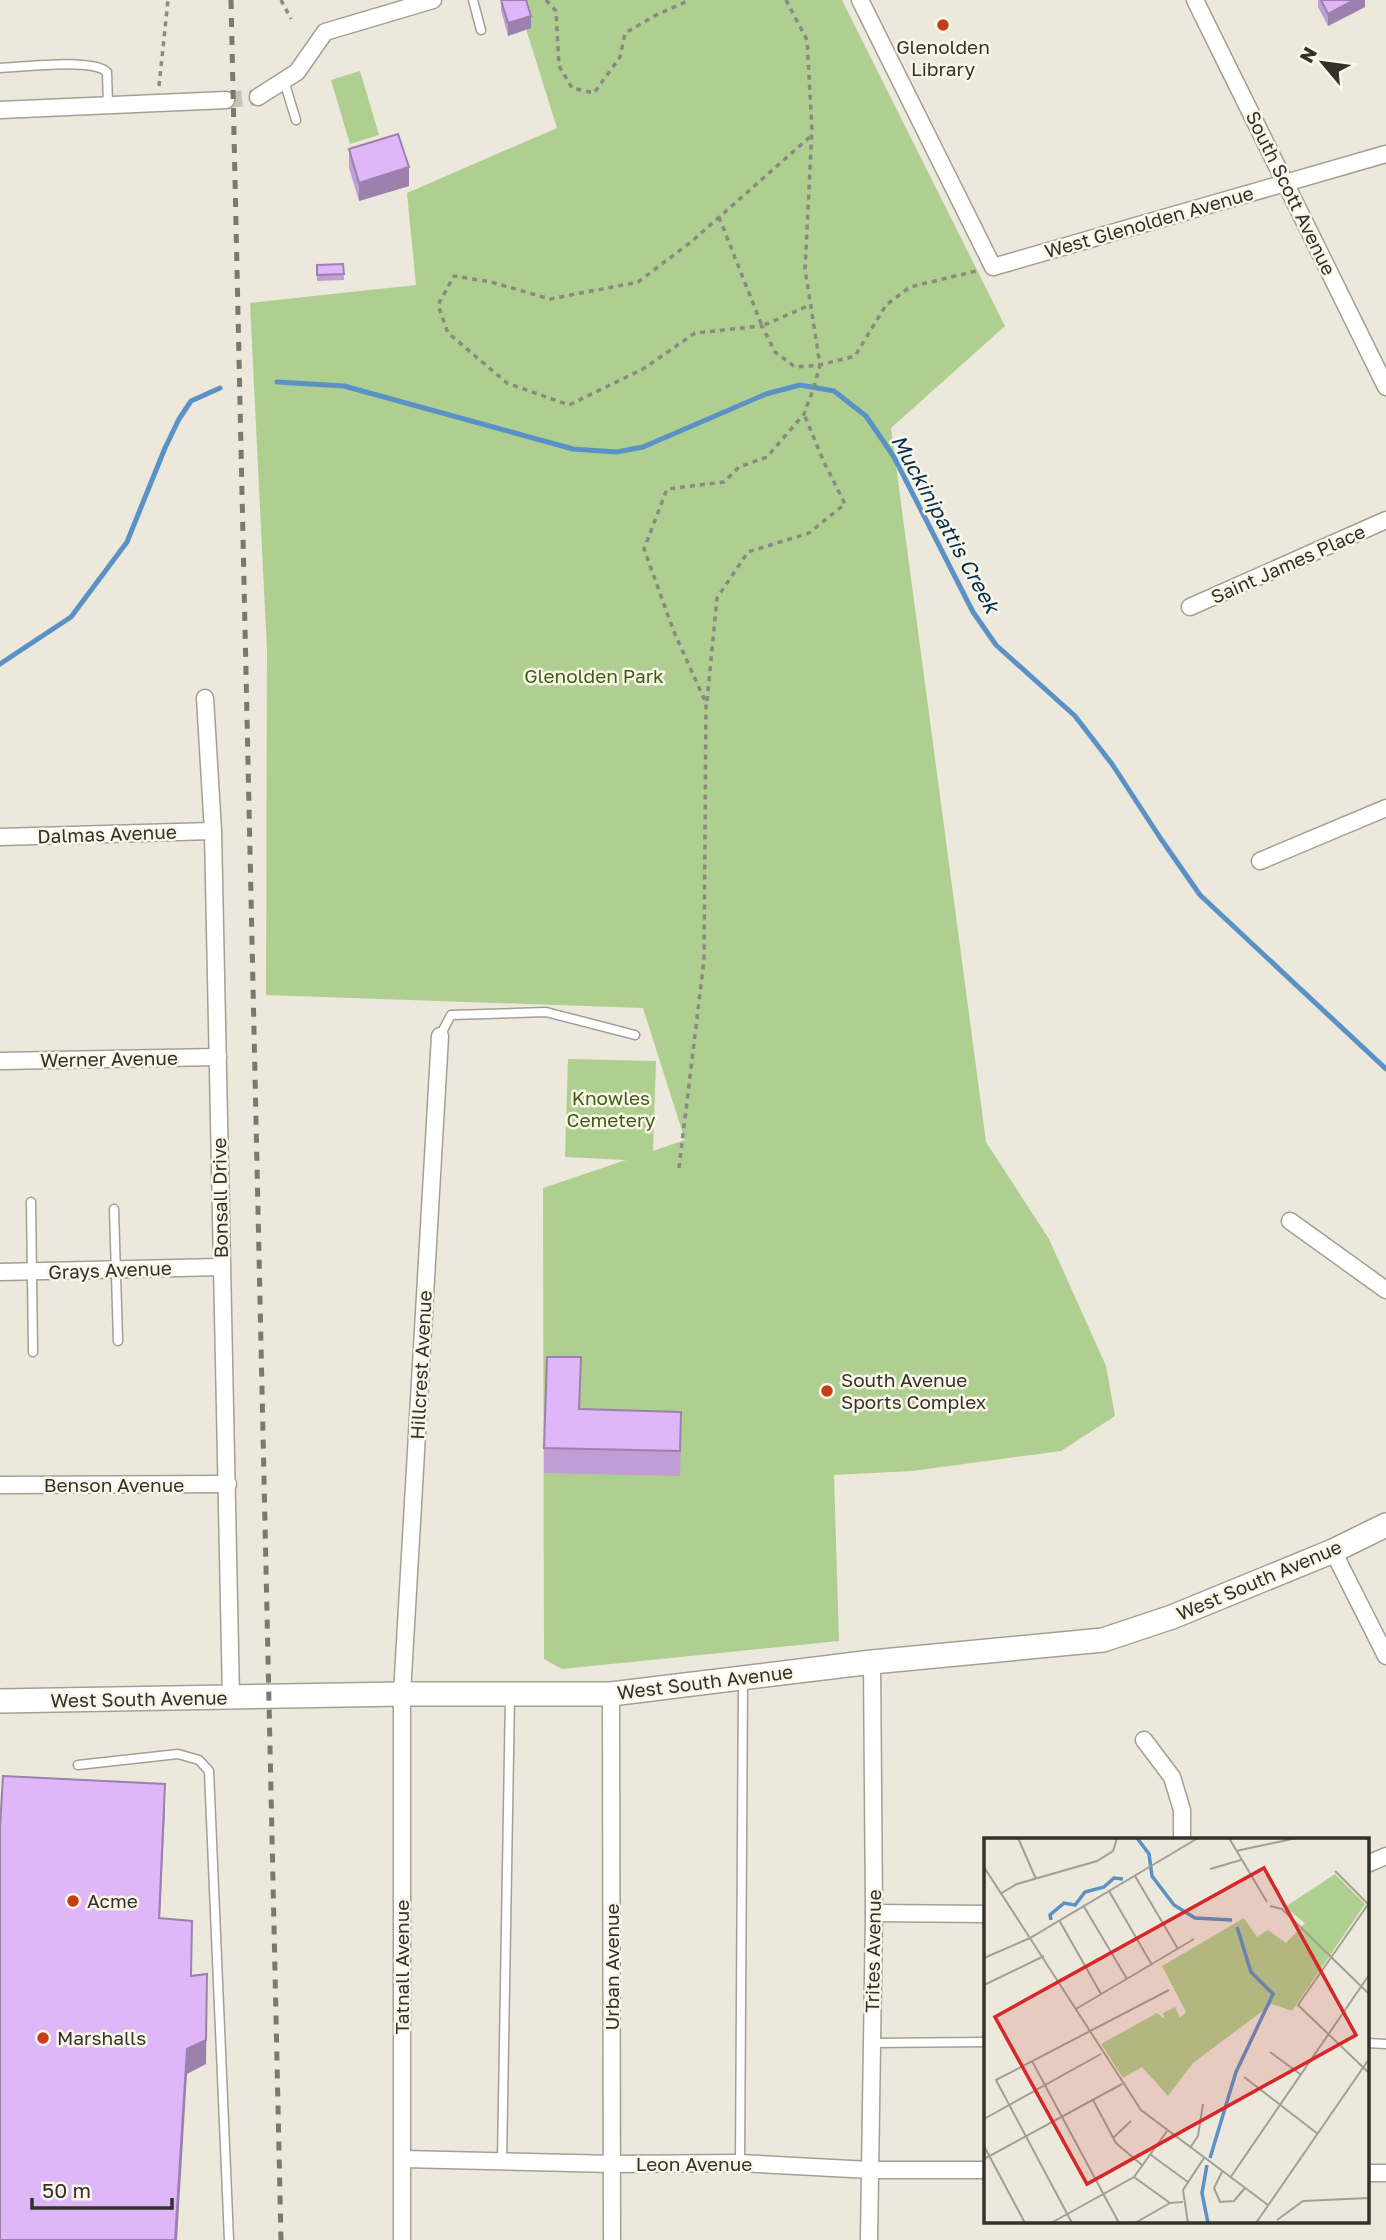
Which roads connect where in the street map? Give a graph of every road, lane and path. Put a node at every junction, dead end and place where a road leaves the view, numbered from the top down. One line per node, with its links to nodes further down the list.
1 (167, 0): 14 (path)
2 (281, 0): 10 (path)
3 (433, 0): 13 (street)
4 (472, 0): 11 (lane)
5 (546, 0): 6 (path)
6 (690, 0)
7 (786, 0): 20 (path)
8 (860, 0): 24 (street)
9 (1195, 0): 22 (street, South Scott Avenue)
10 (290, 19)
11 (481, 30)
12 (0, 68): 17 (lane)
13 (284, 81): 15 (street); 19 (lane)
14 (159, 86)
15 (258, 97)
16 (226, 100): 17 (street)
17 (108, 105): 18 (street)
18 (0, 110)
19 (296, 120)
20 (812, 135): 23 (path); 25 (path)
21 (1386, 154): 22 (street, West Glenolden Avenue)
22 (1286, 183): 24 (street, West Glenolden Avenue); 28 (street, South Scott Avenue)
23 (719, 217): 26 (path); 26 (path)
24 (993, 267): 27 (path)
25 (810, 305): 26 (path); 27 (path)
26 (762, 326): 27 (path)
27 (820, 365): 29 (path)
28 (1386, 387)
29 (804, 414): 33 (path); 33 (path)
30 (1386, 520): 31 (street, Saint James Place)
31 (1190, 607)
32 (205, 698): 35 (street, Bonsall Drive)
33 (706, 703): 42 (path)
34 (1386, 808): 37 (street)
35 (213, 831): 36 (street, Dalmas Avenue); 40 (street, Bonsall Drive)
36 (0, 837)
37 (1260, 861)
38 (635, 1035): 39 (lane)
39 (440, 1036): 60 (street, Hillcrest Avenue)
40 (218, 1058): 41 (street, Werner Avenue); 46 (street, Bonsall Drive)
41 (0, 1061)
42 (679, 1168)
43 (31, 1202): 49 (lane)
44 (114, 1209): 47 (lane)
45 (1290, 1221): 50 (street)
46 (221, 1266): 47 (street, Grays Avenue); 53 (street, Bonsall Drive)
47 (117, 1269): 49 (street, Grays Avenue); 51 (lane)
48 (0, 1272): 49 (street, Grays Avenue)
49 (31, 1272): 52 (lane)
50 (1386, 1290)
51 (118, 1341)
52 (33, 1352)
53 (228, 1484): 54 (street, Benson Avenue); 63 (street, Bonsall Drive)
54 (0, 1485)
55 (1386, 1525): 56 (street, West South Avenue)
56 (1333, 1550): 57 (street); 58 (street, West South Avenue)
57 (1386, 1656)
58 (872, 1662): 59 (street, West South Avenue); 70 (street, Trites Avenue)
59 (743, 1678): 62 (street, West South Avenue); 78 (lane)
60 (402, 1694): 61 (street, West South Avenue); 63 (street, West South Avenue); 76 (street, Tatnall Avenue)
61 (510, 1694): 62 (street, West South Avenue); 77 (lane)
62 (611, 1694): 79 (street, Urban Avenue)
63 (231, 1698): 64 (street, West South Avenue)
64 (0, 1701)
65 (1144, 1740): 67 (street)
66 (78, 1765): 84 (lane)
67 (1182, 1838)
68 (1386, 1856): 69 (street)
69 (1368, 1864)
70 (874, 1913): 71 (street); 73 (street, Trites Avenue)
71 (984, 1914)
72 (984, 2042): 73 (lane)
73 (872, 2043): 80 (street, Trites Avenue)
74 (1368, 2043): 75 (lane)
75 (1386, 2044)
76 (402, 2160): 77 (street, Leon Avenue); 85 (street, Tatnall Avenue)
77 (502, 2161): 79 (street, Leon Avenue)
78 (740, 2163): 79 (street, Leon Avenue); 80 (street, Leon Avenue)
79 (613, 2164): 86 (street, Urban Avenue)
80 (870, 2170): 81 (street, Leon Avenue); 87 (street, Trites Avenue)
81 (984, 2170)
82 (1368, 2173): 83 (street)
83 (1386, 2173)
84 (229, 2240)
85 (402, 2240)
86 (612, 2240)
87 (869, 2240)

